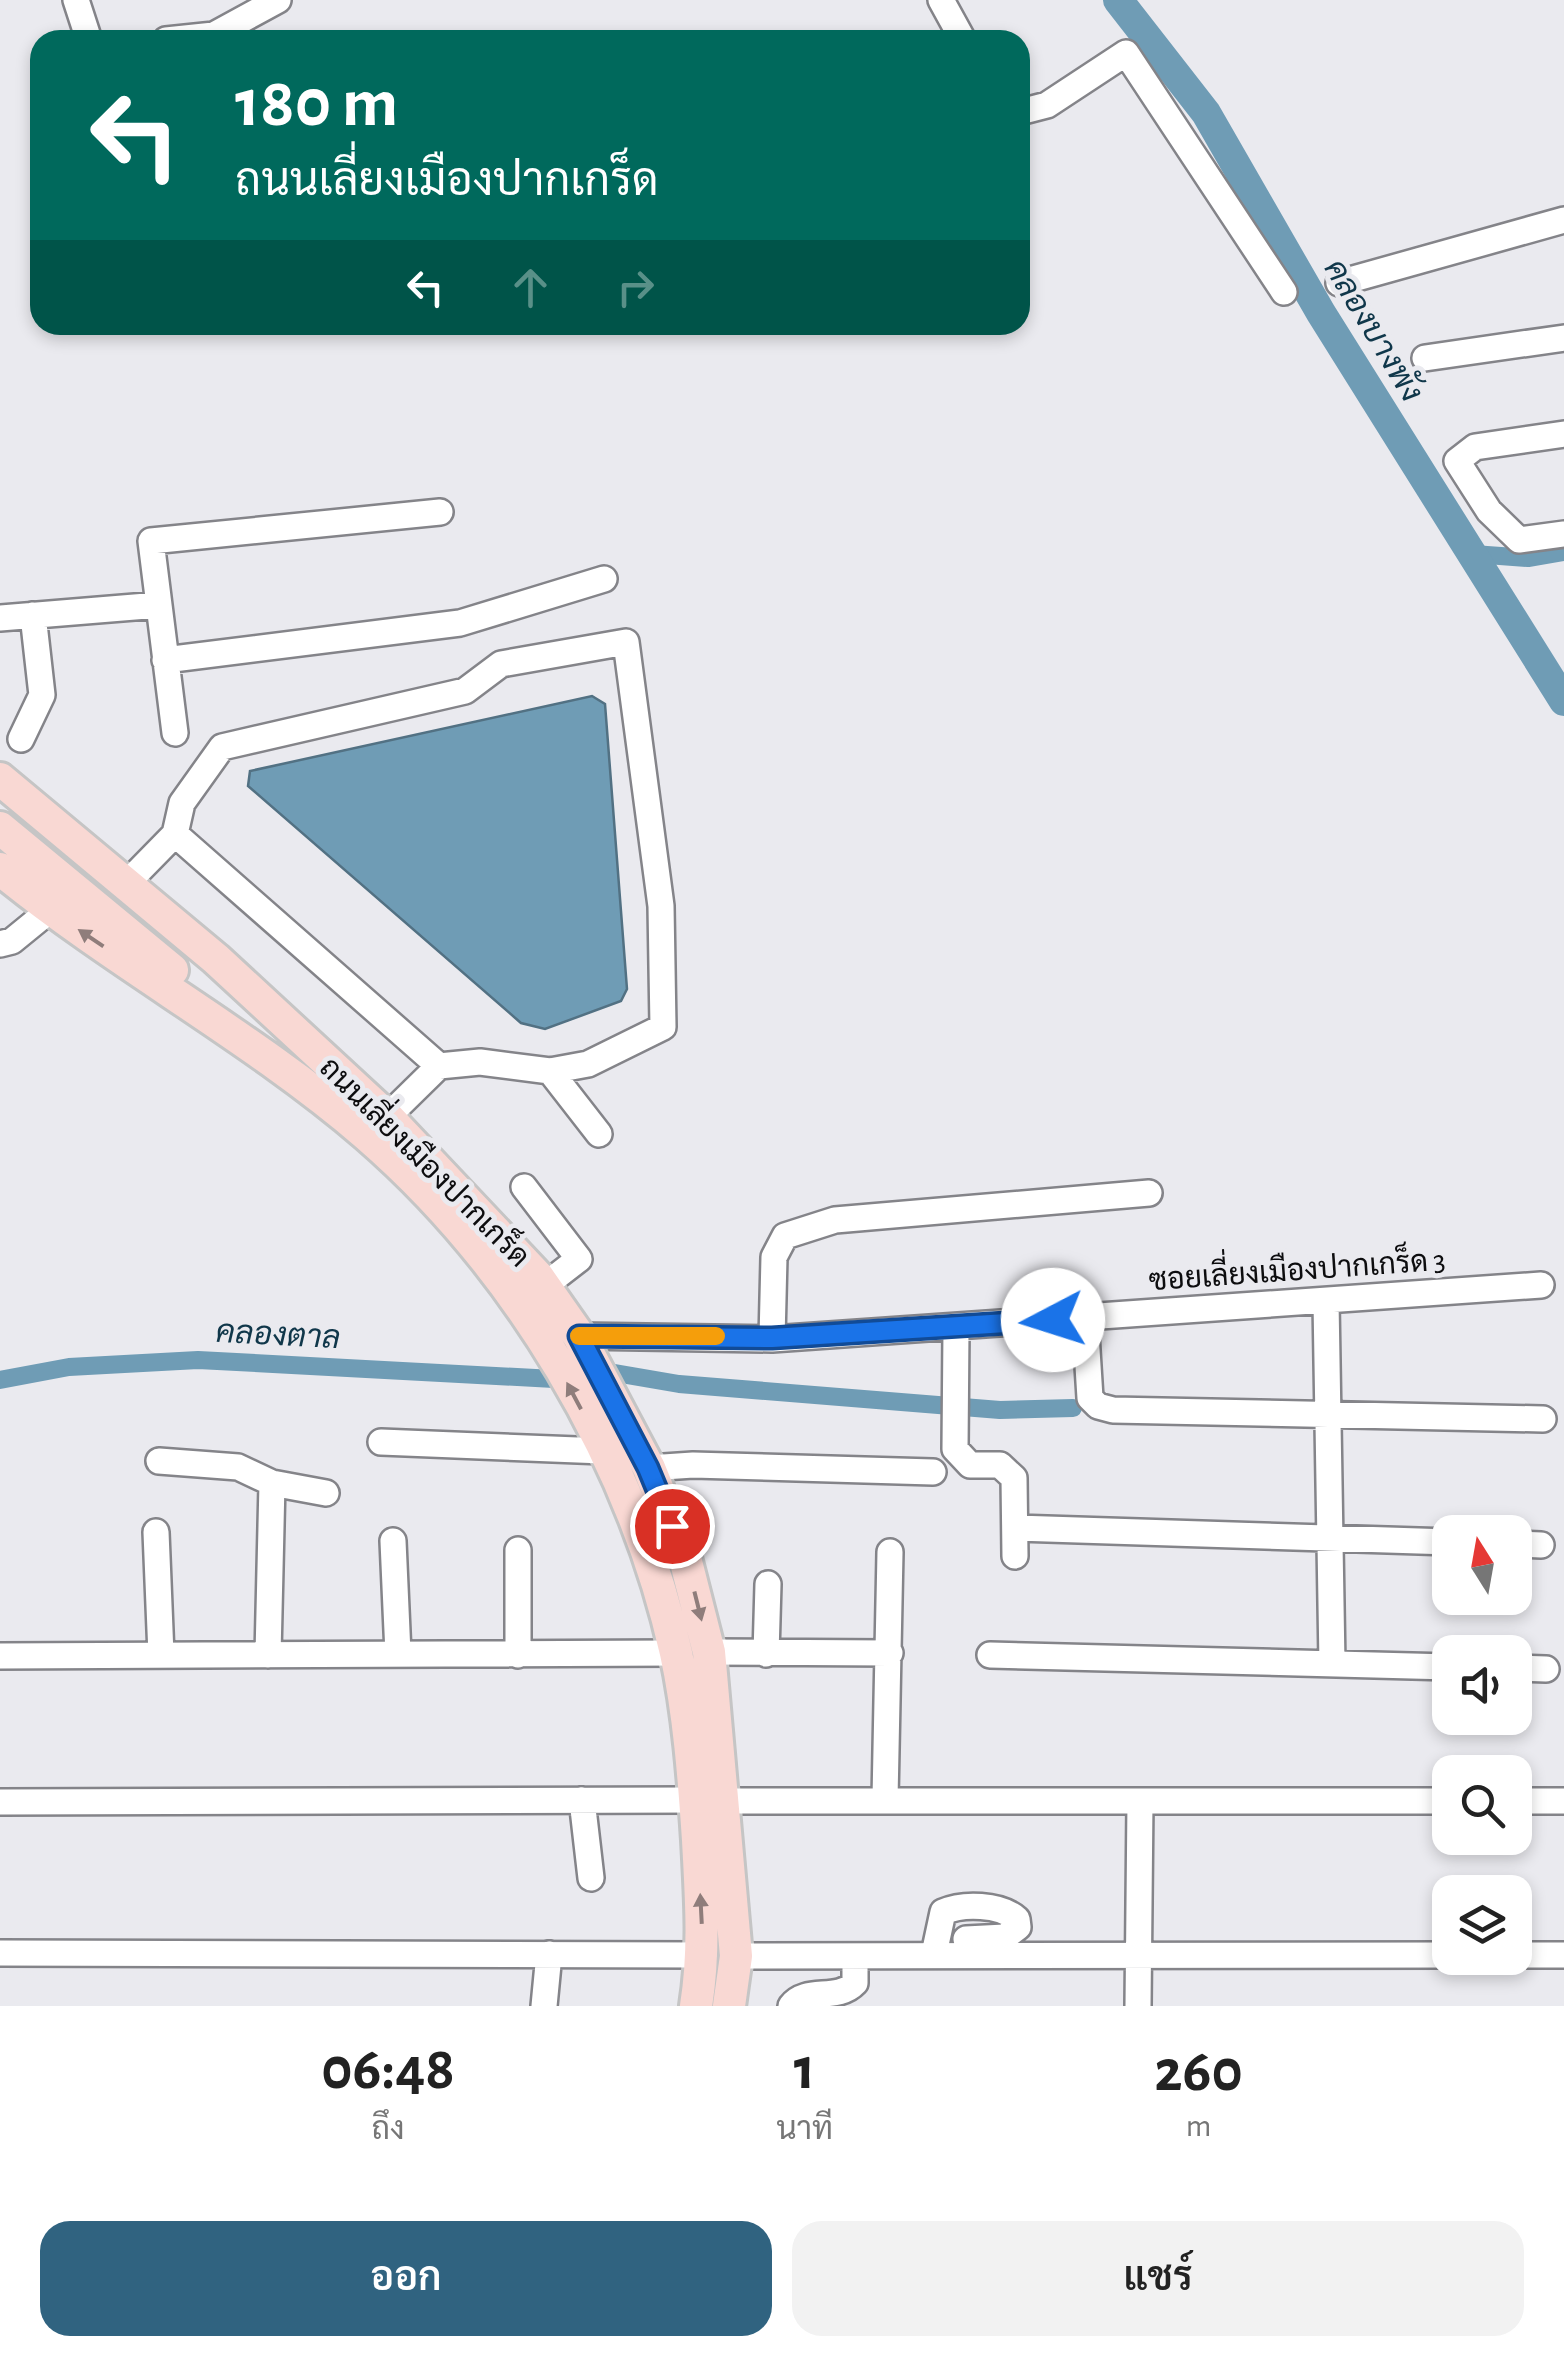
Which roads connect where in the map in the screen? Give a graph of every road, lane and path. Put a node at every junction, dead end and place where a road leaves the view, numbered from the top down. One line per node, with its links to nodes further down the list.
1 (278, 0): 5 (street)
2 (941, 0): 6 (street)
3 (78, 1): 4 (street)
4 (86, 30)
5 (223, 30)
6 (958, 30)
7 (1030, 109): 10 (street)
8 (1564, 220): 9 (street)
9 (1339, 283)
10 (1284, 292)
11 (1564, 338): 12 (street)
12 (1424, 358)
13 (1564, 434): 15 (street)
14 (440, 512): 17 (street)
15 (1564, 534)
16 (604, 579): 20 (street)
17 (159, 605): 18 (street); 20 (street)
18 (33, 615): 19 (street); 22 (street)
19 (0, 618)
20 (166, 660): 21 (street)
21 (175, 733)
22 (21, 739)
23 (0, 779): 28 (main road, ถนนเลี่ยงเมืองปากเกร็ด)
24 (0, 805): 31 (main road)
25 (0, 828): 32 (main road)
26 (175, 834): 28 (street); 33 (street); 34 (street)
27 (0, 870): 29 (main road, ถนนเลี่ยงเมืองปากเกร็ด)
28 (126, 884): 31 (main road, ถนนเลี่ยงเมืองปากเกร็ด)
29 (50, 910): 30 (street); 32 (main road, ถนนเลี่ยงเมืองปากเกร็ด, one-way to 29)
30 (0, 944)
31 (284, 1023): 35 (main road, ถนนเลี่ยงเมืองปากเกร็ด)
32 (274, 1058): 49 (main road, ถนนเลี่ยงเมืองปากเกร็ด, one-way to 32)
33 (440, 1066): 34 (street); 35 (street)
34 (550, 1071): 36 (street)
35 (387, 1117): 40 (main road, ถนนเลี่ยงเมืองปากเกร็ด)
36 (599, 1134)
37 (524, 1187): 40 (street)
38 (1149, 1193): 45 (street)
39 (1542, 1285): 41 (street, ซอยเลี่ยงเมืองปากเกร็ด 3)
40 (544, 1286): 44 (main road, ถนนเลี่ยงเมืองปากเกร็ด)
41 (1326, 1301): 42 (street, ซอยเลี่ยงเมืองปากเกร็ด 3); 46 (street)
42 (1085, 1318): 43 (street, ซอยเลี่ยงเมืองปากเกร็ด 3); 46 (street)
43 (956, 1328): 45 (street, ซอยเลี่ยงเมืองปากเกร็ด 3); 55 (street)
44 (579, 1336): 45 (street, ซอยเลี่ยงเมืองปากเกร็ด 3); 51 (main road, ถนนเลี่ยงเมืองปากเกร็ด)
45 (772, 1338)
46 (1328, 1416): 47 (street); 57 (street)
47 (1543, 1419)
48 (381, 1442): 49 (street)
49 (604, 1451): 64 (main road, ถนนเลี่ยงเมืองปากเกร็ด)
50 (159, 1461): 53 (street)
51 (648, 1468): 52 (street); 65 (main road, ถนนเลี่ยงเมืองปากเกร็ด, one-way to 65)
52 (933, 1472)
53 (272, 1483): 54 (street); 67 (street)
54 (326, 1493)
55 (1016, 1528): 57 (street); 62 (street)
56 (156, 1532): 70 (street)
57 (1330, 1538): 59 (street); 74 (street)
58 (393, 1541): 68 (street)
59 (1432, 1541)
60 (518, 1550): 71 (street)
61 (890, 1552): 66 (street)
62 (1015, 1556)
63 (768, 1584): 69 (street)
64 (676, 1652): 71 (street); 80 (main road, ถนนเลี่ยงเมืองปากเกร็ด)
65 (710, 1652): 69 (street); 80 (main road, ถนนเลี่ยงเมืองปากเกร็ด)
66 (890, 1653): 69 (street); 78 (street)
67 (268, 1654): 68 (street); 70 (street)
68 (398, 1654): 71 (street)
69 (766, 1654)
70 (161, 1655): 73 (street)
71 (518, 1655)
72 (990, 1655): 74 (street)
73 (0, 1656)
74 (1332, 1664): 75 (street)
75 (1432, 1667)
76 (1532, 1669): 77 (street)
77 (1546, 1669)
78 (885, 1799): 80 (street); 81 (street)
79 (582, 1800): 80 (street); 85 (street); 86 (street)
80 (710, 1801): 93 (main road, ถนนเลี่ยงเมืองปากเกร็ด)
81 (1140, 1801): 82 (street); 89 (street)
82 (1432, 1801)
83 (1532, 1801): 84 (street)
84 (1564, 1801)
85 (0, 1802)
86 (591, 1878)
87 (0, 1953): 88 (street)
88 (548, 1954): 93 (street); 95 (street)
89 (1138, 1954): 90 (street); 94 (street); 99 (street)
90 (1432, 1954)
91 (1532, 1955): 92 (street)
92 (1564, 1955)
93 (720, 1956): 94 (street); 96 (main road, ถนนเลี่ยงเมืองปากเกร็ด); 97 (main road, ถนนเลี่ยงเมืองปากเกร็ด)
94 (855, 1956): 98 (street)
95 (544, 2006)
96 (696, 2006)
97 (729, 2006)
98 (790, 2006)
99 (1138, 2006)

